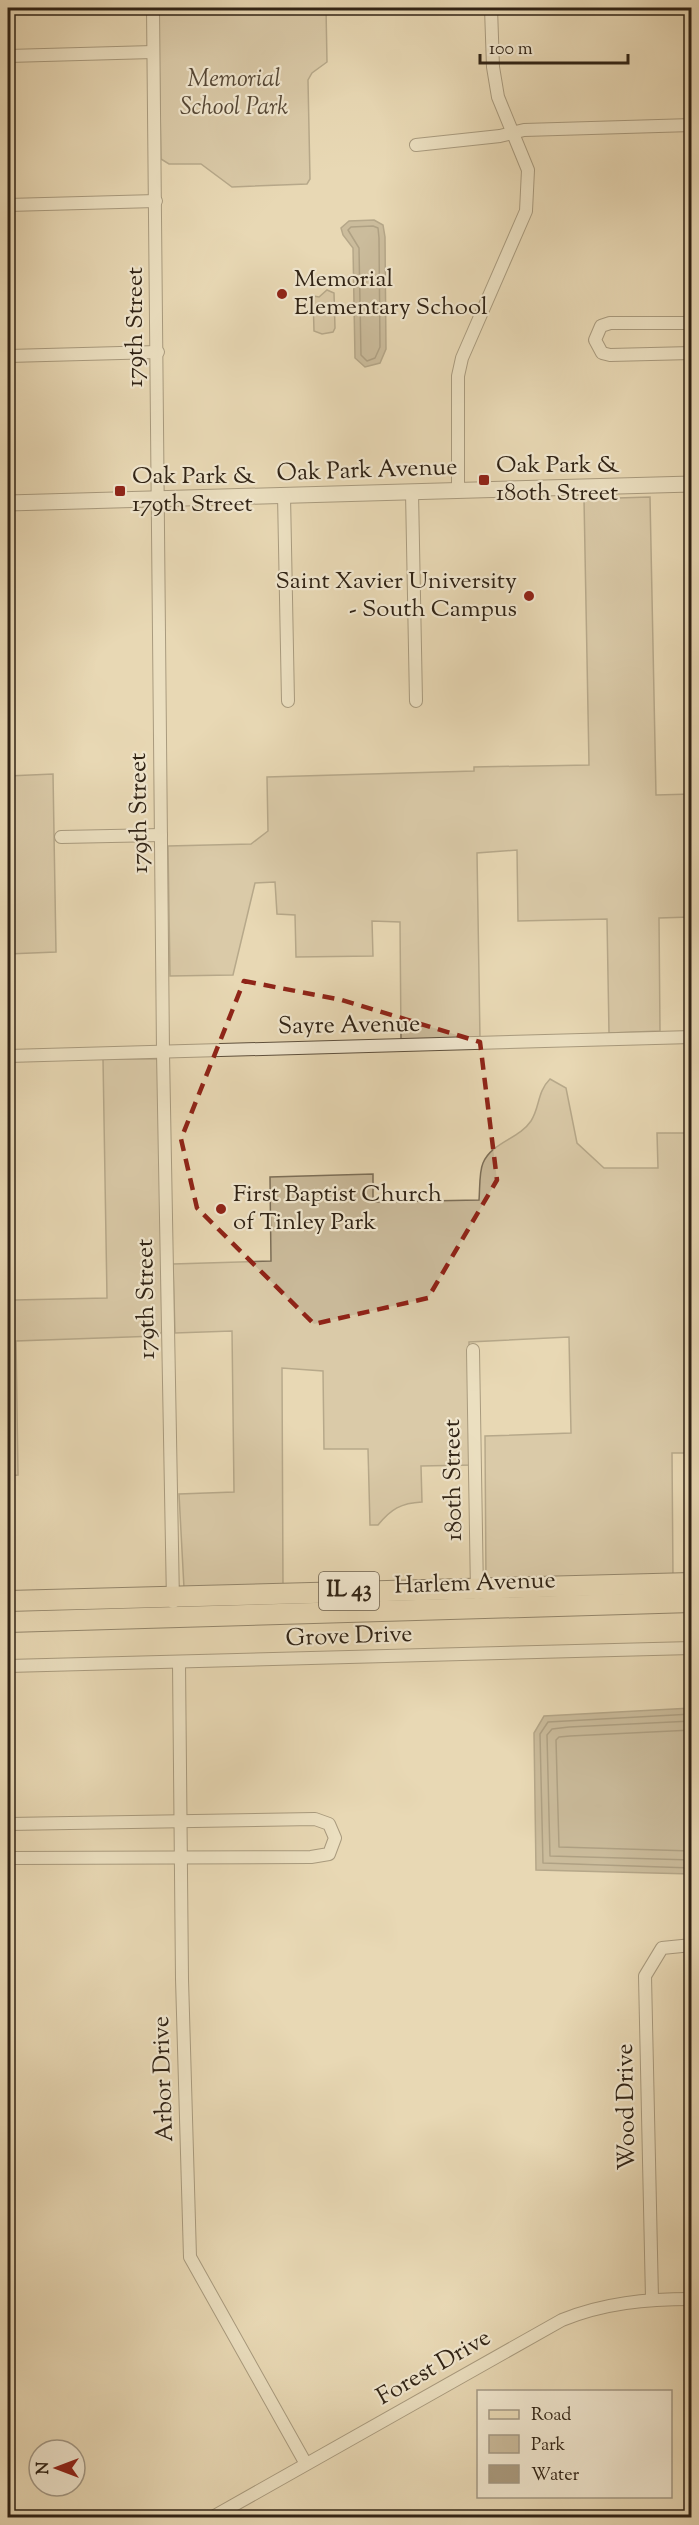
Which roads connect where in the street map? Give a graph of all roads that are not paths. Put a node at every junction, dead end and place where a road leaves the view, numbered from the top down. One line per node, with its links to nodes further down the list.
1 (153, 8): 3 (street, 179th Street)
2 (491, 8): 6 (street)
3 (153, 52): 4 (street); 8 (street, 179th Street)
4 (8, 56)
5 (692, 125): 6 (street)
6 (513, 134): 7 (street); 15 (street)
7 (416, 145)
8 (156, 201): 9 (street); 11 (street, 179th Street)
9 (8, 205)
10 (692, 323): 12 (street)
11 (158, 352): 13 (street); 18 (street, 179th Street)
12 (692, 353)
13 (8, 356)
14 (692, 484): 15 (street, Oak Park Avenue)
15 (458, 490): 16 (street, Oak Park Avenue)
16 (412, 492): 17 (street, Oak Park Avenue); 21 (street)
17 (284, 495): 18 (street, Oak Park Avenue); 20 (street)
18 (158, 499): 19 (street, Oak Park Avenue); 22 (street, 179th Street)
19 (8, 503)
20 (288, 701)
21 (416, 701)
22 (161, 835): 23 (street); 25 (street, 179th Street)
23 (61, 837)
24 (692, 1036): 25 (street, Sayre Avenue)
25 (163, 1052): 26 (street, Sayre Avenue); 30 (street, 179th Street)
26 (8, 1056)
27 (473, 1350): 29 (street, 180th Street)
28 (692, 1583): 29 (main road, Harlem Avenue / IL 43)
29 (477, 1588): 30 (main road, Harlem Avenue / IL 43); 33 (street, 180th Street)
30 (173, 1596): 31 (main road, Harlem Avenue / IL 43); 34 (street, 179th Street)
31 (8, 1601)
32 (692, 1602): 33 (main road, Harlem Avenue / IL 43)
33 (478, 1610): 34 (main road, Harlem Avenue / IL 43)
34 (173, 1618): 35 (main road, Harlem Avenue / IL 43)
35 (8, 1622)
36 (692, 1648): 37 (street, Grove Drive)
37 (179, 1663): 38 (street, Grove Drive); 39 (street, Arbor Drive)
38 (8, 1666)
39 (182, 1820): 40 (street); 42 (street, Arbor Drive); 42 (street)
40 (8, 1824)
41 (8, 1858): 42 (street)
42 (182, 1858): 46 (street, Arbor Drive)
43 (692, 1945): 44 (street, Wood Drive)
44 (652, 2299): 45 (street, Forest Drive); 46 (street, Forest Drive)
45 (692, 2299)
46 (306, 2464): 47 (street, Forest Drive)
47 (211, 2517)

